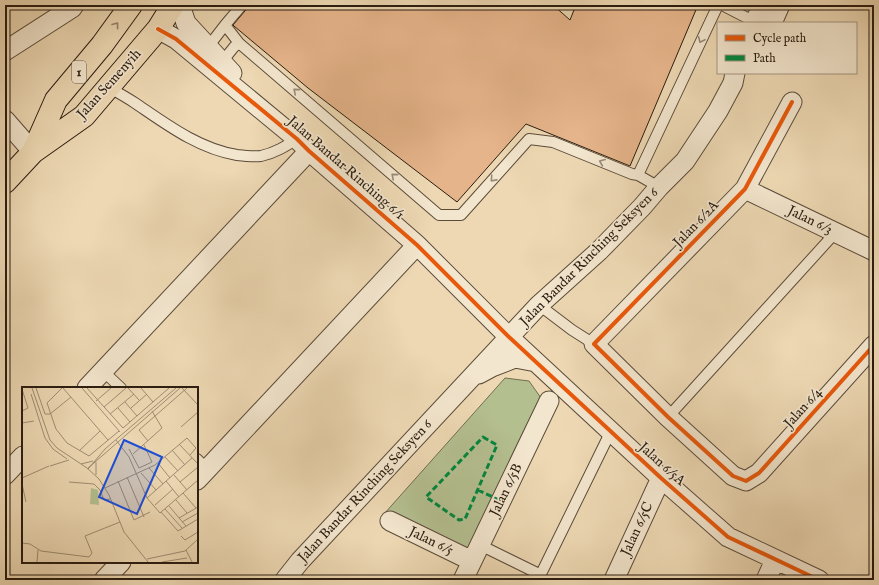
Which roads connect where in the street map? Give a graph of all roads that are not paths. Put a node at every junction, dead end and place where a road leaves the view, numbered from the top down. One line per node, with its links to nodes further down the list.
1 (74, 5): 14 (street)
2 (131, 5): 22 (main road, Jalan Semenyih / 1, one-way to 2)
3 (173, 5): 11 (main road, Jalan Semenyih / 1)
4 (180, 5): 13 (street, Jalan Bandar Rinching 6/1)
5 (242, 5): 10 (lane)
6 (718, 5): 23 (lane, one-way to 23)
7 (722, 5): 9 (lane)
8 (780, 5): 9 (street)
9 (761, 18)
10 (225, 25): 12 (lane); 13 (lane)
11 (158, 29): 17 (main road, Jalan Semenyih / 1); 19 (street, Jalan Bandar Rinching 6/1)
12 (239, 43): 15 (lane); 23 (lane, one-way to 12)
13 (208, 47): 15 (street, Jalan Bandar Rinching 6/1)
14 (5, 51)
15 (222, 62): 19 (street, Jalan Bandar Rinching 6/1)
16 (737, 76): 25 (street, Jalan Bandar Rinching Seksyen 6)
17 (108, 87): 21 (lane); 22 (main road, Jalan Semenyih / 1)
18 (792, 102): 26 (street, Jalan 6/2A)
19 (266, 114): 21 (street, Jalan Bandar Rinching 6/1)
20 (5, 120): 22 (street)
21 (303, 145): 28 (street, Jalan Bandar Rinching 6/1); 35 (street)
22 (33, 152): 24 (main road, Jalan Semenyih / 1)
23 (638, 175): 25 (lane)
24 (5, 182)
25 (659, 187): 30 (street, Jalan Bandar Rinching Seksyen 6)
26 (746, 189): 27 (street, Jalan 6/3); 32 (street, Jalan 6/2A)
27 (836, 232): 29 (street, Jalan 6/3); 40 (lane)
28 (417, 245): 31 (street, Jalan Bandar Rinching 6/1); 43 (street)
29 (874, 251)
30 (539, 305): 31 (street, Jalan Bandar Rinching Seksyen 6); 32 (lane); 34 (street)
31 (509, 337): 34 (street, Jalan 6/5A); 36 (street, Jalan Bandar Rinching Seksyen 6)
32 (594, 344): 40 (street)
33 (874, 345): 40 (street, Jalan 6/4)
34 (536, 362): 36 (street); 41 (street, Jalan 6/5A)
35 (103, 371): 37 (street); 38 (lane)
36 (469, 380): 51 (street, Jalan Bandar Rinching Seksyen 6)
37 (88, 387)
38 (120, 387)
39 (549, 401): 47 (street, Jalan 6/5B)
40 (668, 417)
41 (610, 431): 45 (street, Jalan 6/5A); 50 (lane)
42 (22, 457): 44 (street)
43 (200, 470)
44 (5, 475)
45 (661, 478): 48 (street, Jalan 6/5A); 54 (street, Jalan 6/5C)
46 (390, 521): 47 (street, Jalan 6/5)
47 (476, 553): 50 (lane); 53 (street, Jalan 6/5B)
48 (776, 560): 55 (street); 56 (street, Jalan 6/5A)
49 (119, 563): 52 (street)
50 (540, 577)
51 (287, 578)
52 (104, 580)
53 (463, 580)
54 (614, 580)
55 (766, 580)
56 (819, 580)

